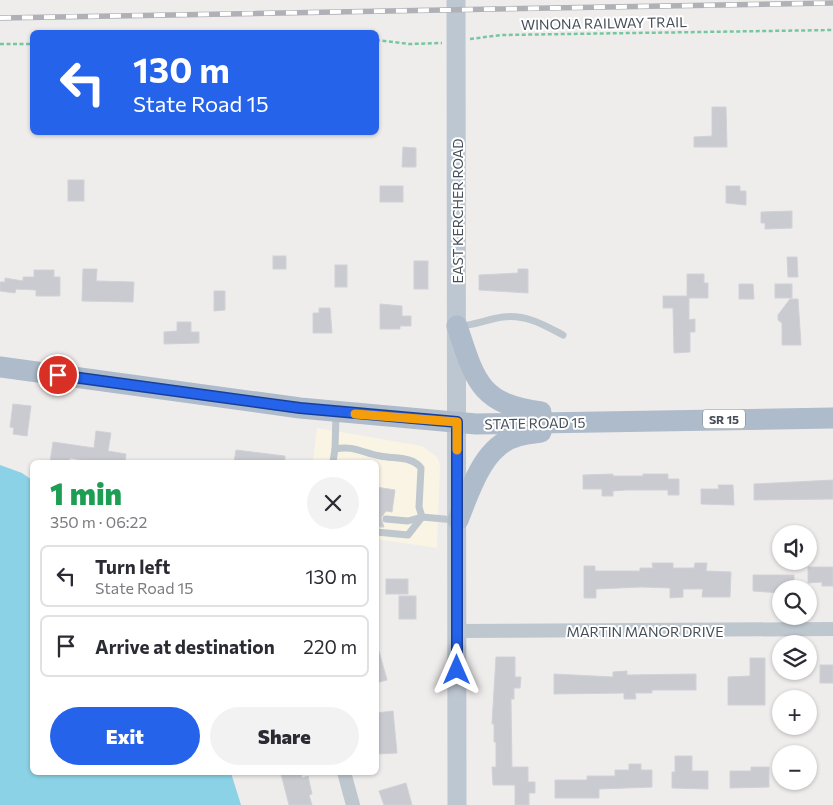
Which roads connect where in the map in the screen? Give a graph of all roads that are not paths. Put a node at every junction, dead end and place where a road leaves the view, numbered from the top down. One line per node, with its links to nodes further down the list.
1 (456, 0): 2 (main road, EAST KERCHER ROAD)
2 (457, 326): 3 (lane); 7 (main road, EAST KERCHER ROAD); 8 (main road)
3 (563, 335)
4 (0, 367): 5 (main road, STATE ROAD 15 / SR 15)
5 (336, 412): 7 (main road, STATE ROAD 15 / SR 15); 9 (lane)
6 (833, 418): 8 (main road, STATE ROAD 15 / SR 15)
7 (457, 422): 8 (main road, STATE ROAD 15 / SR 15); 13 (main road, EAST KERCHER ROAD)
8 (616, 422): 13 (main road)
9 (335, 449): 10 (lane); 11 (lane)
10 (333, 460)
11 (422, 517): 12 (lane); 13 (lane); 14 (lane)
12 (386, 519)
13 (458, 520): 16 (main road, EAST KERCHER ROAD)
14 (379, 532)
15 (833, 630): 16 (street, MARTIN MANOR DRIVE)
16 (457, 631): 19 (main road, EAST KERCHER ROAD)
17 (345, 775): 18 (street)
18 (353, 805)
19 (457, 805)

